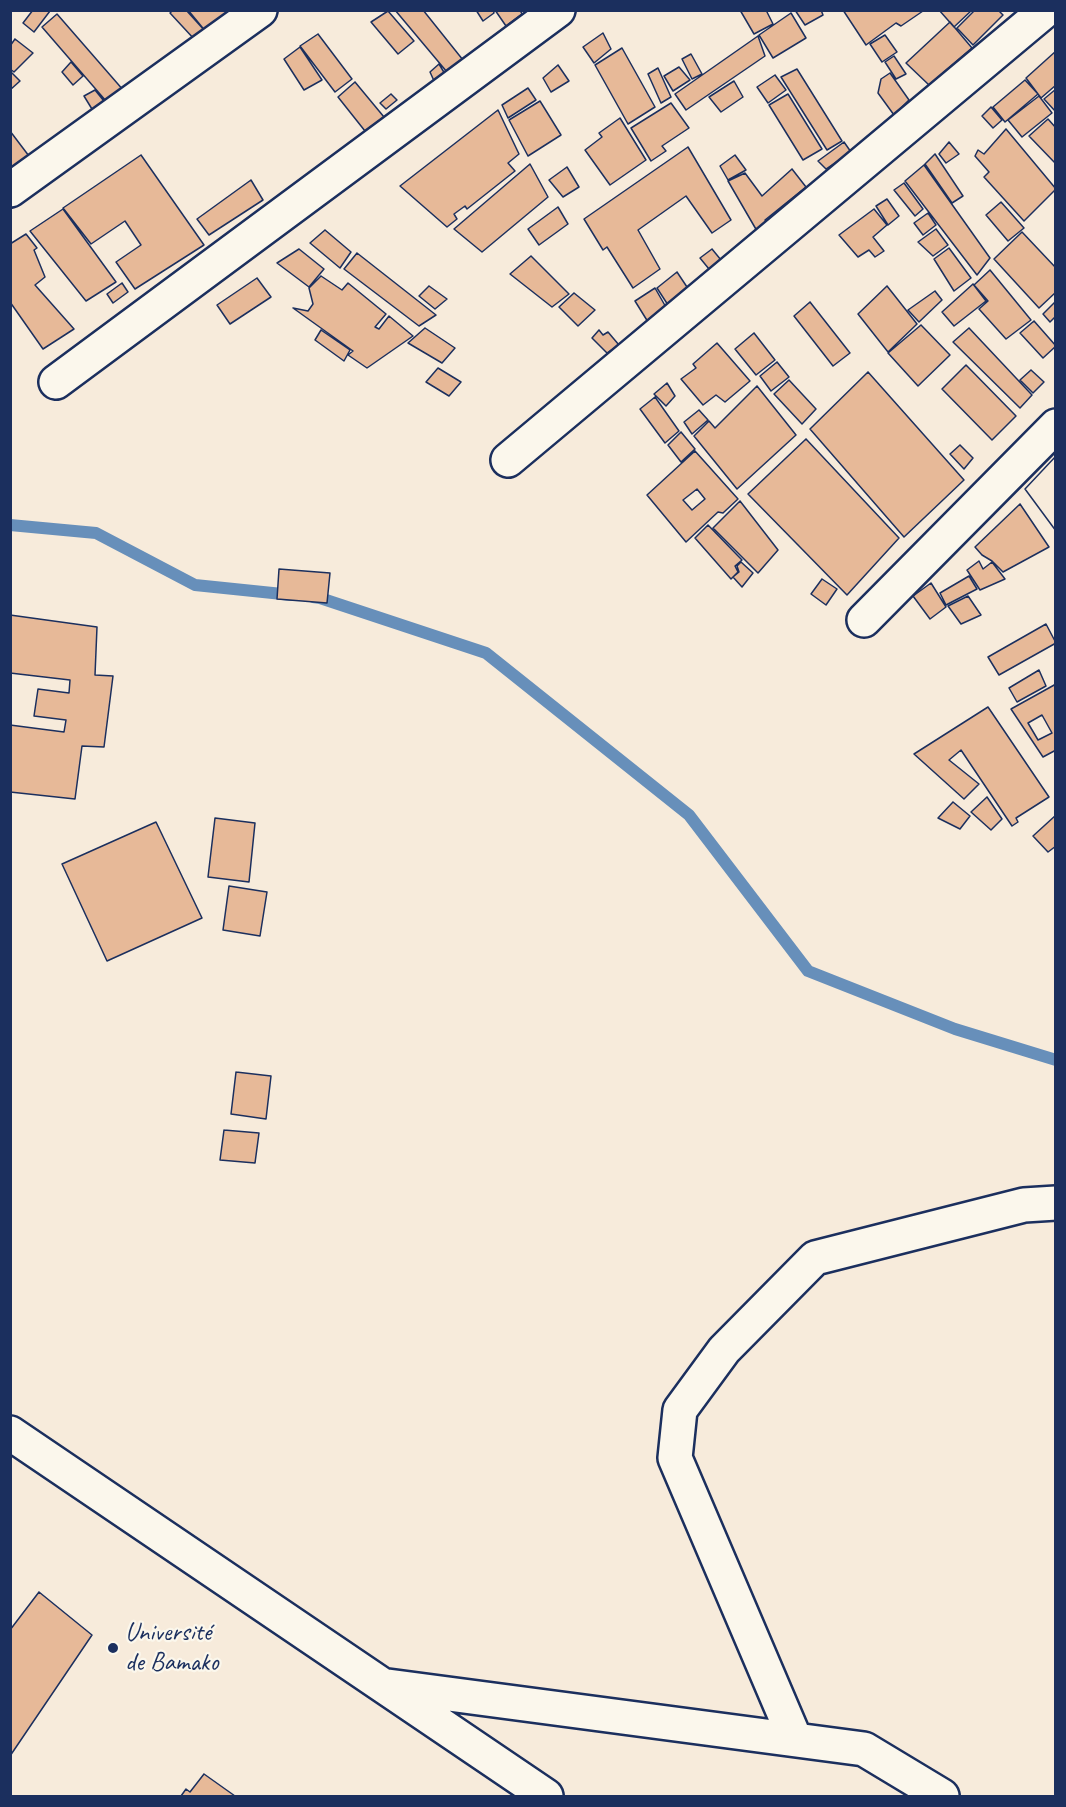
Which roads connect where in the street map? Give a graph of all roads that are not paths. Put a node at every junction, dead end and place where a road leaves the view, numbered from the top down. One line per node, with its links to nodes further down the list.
1 (261, 10): 4 (street)
2 (558, 10): 5 (street)
3 (1046, 10): 7 (street)
4 (10, 190)
5 (56, 382)
6 (1056, 426): 8 (street)
7 (508, 460)
8 (864, 620)
9 (1056, 1203): 12 (street)
10 (10, 1433): 11 (street)
11 (382, 1685): 12 (street); 13 (street)
12 (795, 1740): 14 (street)
13 (546, 1797)
14 (942, 1797)

